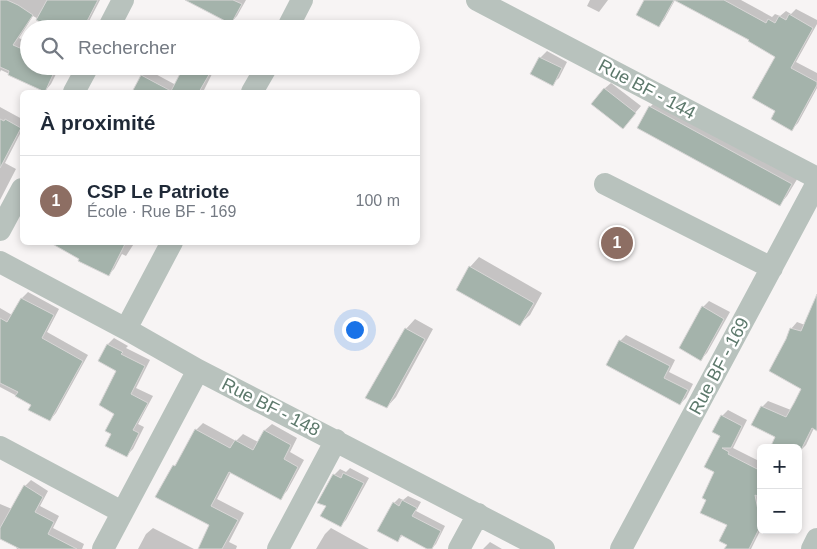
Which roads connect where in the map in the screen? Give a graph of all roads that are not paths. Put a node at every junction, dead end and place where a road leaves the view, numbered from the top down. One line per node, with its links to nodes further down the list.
1 (123, 0): 4 (street)
2 (302, 0): 5 (street)
3 (477, 0): 10 (street, Rue BF - 144)
4 (113, 20)
5 (292, 20)
6 (83, 75): 8 (street)
7 (262, 75): 9 (street)
8 (75, 90)
9 (253, 90)
10 (817, 178)
11 (817, 183): 17 (street, Rue BF - 169)
12 (605, 184): 17 (street)
13 (20, 193): 14 (street)
14 (0, 230)
15 (170, 245): 18 (street)
16 (0, 262): 18 (street, Rue BF - 148)
17 (772, 268): 29 (street, Rue BF - 169)
18 (126, 329): 19 (street, Rue BF - 148)
19 (198, 370): 20 (street, Rue BF - 148); 22 (street)
20 (336, 440): 23 (street, Rue BF - 148); 26 (street)
21 (0, 447): 22 (street)
22 (122, 512): 25 (street)
23 (478, 514): 27 (street); 28 (street, Rue BF - 148)
24 (817, 540): 30 (street)
25 (102, 549)
26 (278, 549)
27 (459, 549)
28 (544, 549)
29 (621, 549)
30 (812, 549)

